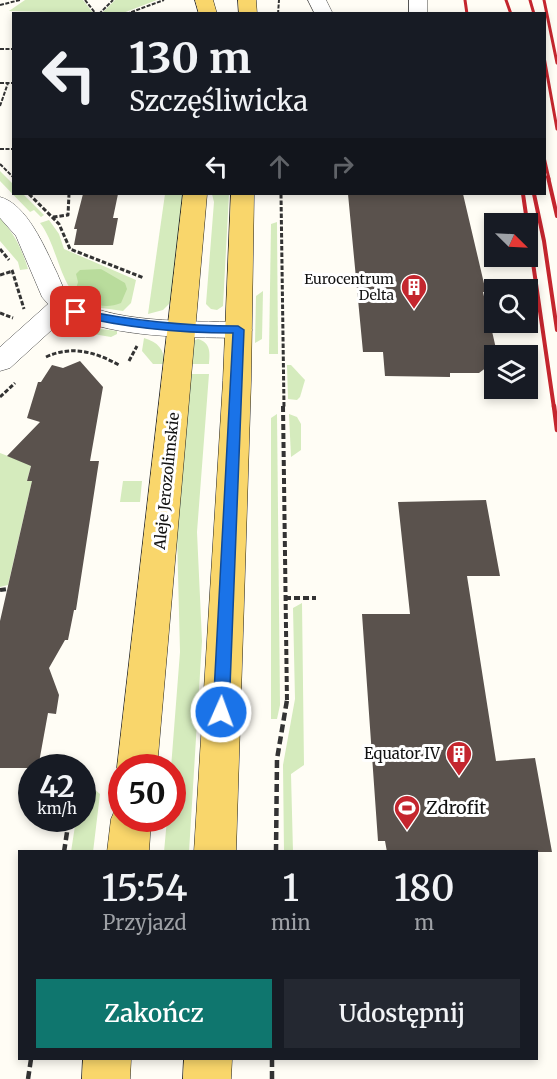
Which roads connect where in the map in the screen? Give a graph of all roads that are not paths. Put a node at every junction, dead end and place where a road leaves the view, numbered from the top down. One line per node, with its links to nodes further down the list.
1 (195, 195): 5 (main road, Aleje Jerozolimskie)
2 (242, 195): 6 (main road)
3 (0, 204): 4 (street)
4 (63, 305): 5 (street); 7 (street)
5 (182, 329): 6 (street); 8 (main road, Aleje Jerozolimskie)
6 (238, 330): 11 (main road)
7 (8, 372)
8 (138, 754)
9 (130, 832): 10 (main road)
10 (128, 850)
11 (215, 850)
12 (107, 1060): 14 (main road)
13 (208, 1060): 15 (main road)
14 (105, 1079)
15 (207, 1079)

